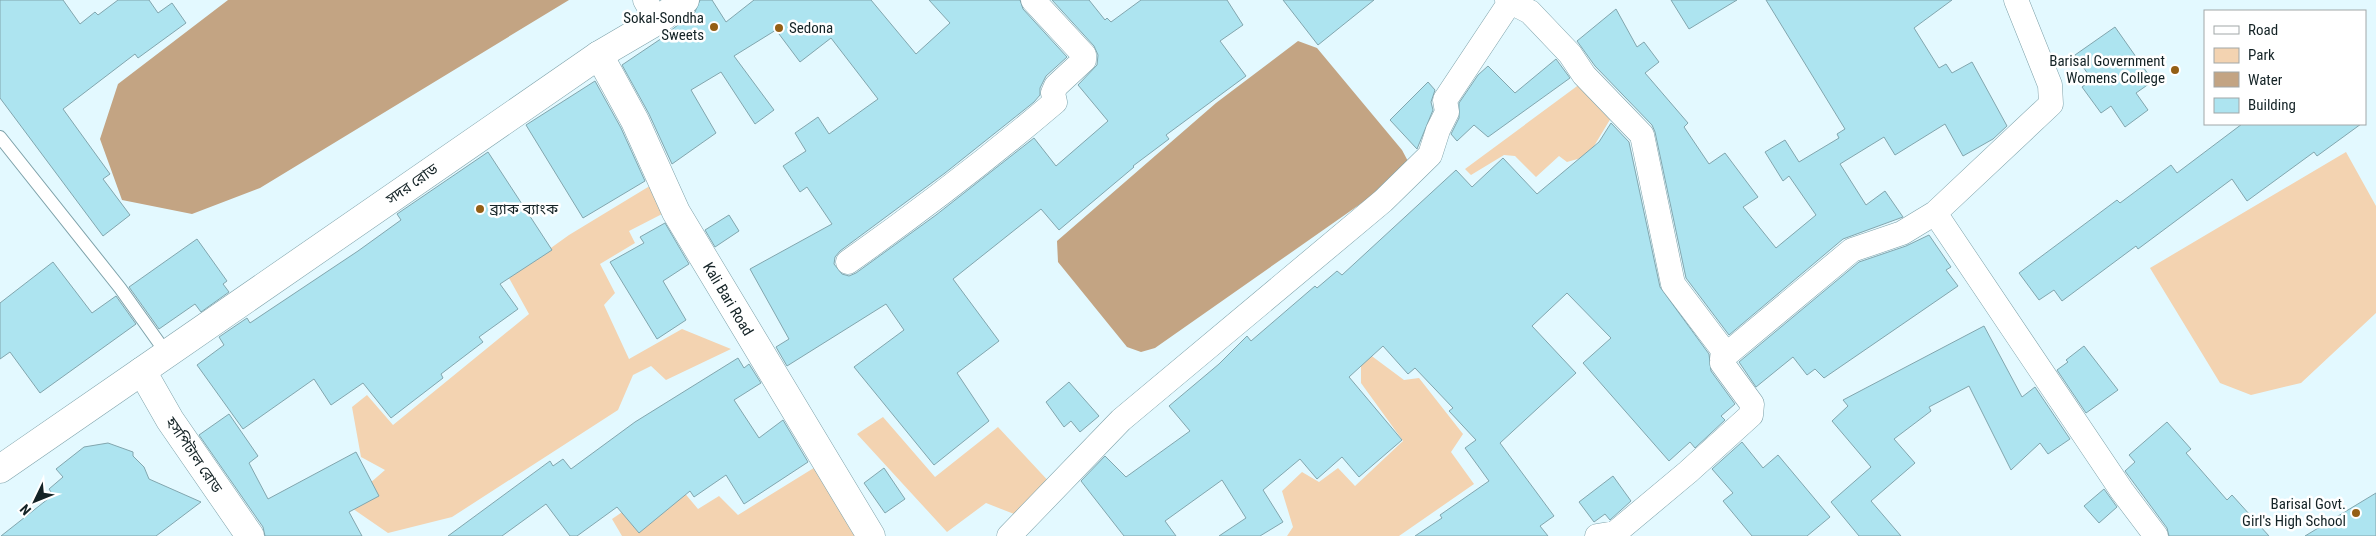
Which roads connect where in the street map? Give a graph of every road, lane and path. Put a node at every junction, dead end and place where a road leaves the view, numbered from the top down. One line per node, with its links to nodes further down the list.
1 (685, 0): 5 (main road, সদর রোড)
2 (1033, 0): 9 (street)
3 (2016, 0): 8 (street)
4 (1509, 1): 11 (street); 16 (street)
5 (651, 10): 6 (main road, সদর রোড)
6 (599, 54): 10 (main road, সদর রোড); 15 (main road, Kali Bari Road)
7 (0, 138): 10 (lane)
8 (1935, 213): 11 (street); 18 (street)
9 (848, 262)
10 (167, 354): 12 (main road, সদর রোড)
11 (1722, 359): 17 (street)
12 (142, 372): 13 (main road, সদর রোড); 14 (main road, হসপিটাল রোড)
13 (0, 470)
14 (250, 536)
15 (871, 536)
16 (1009, 536)
17 (1597, 536)
18 (2156, 536)

